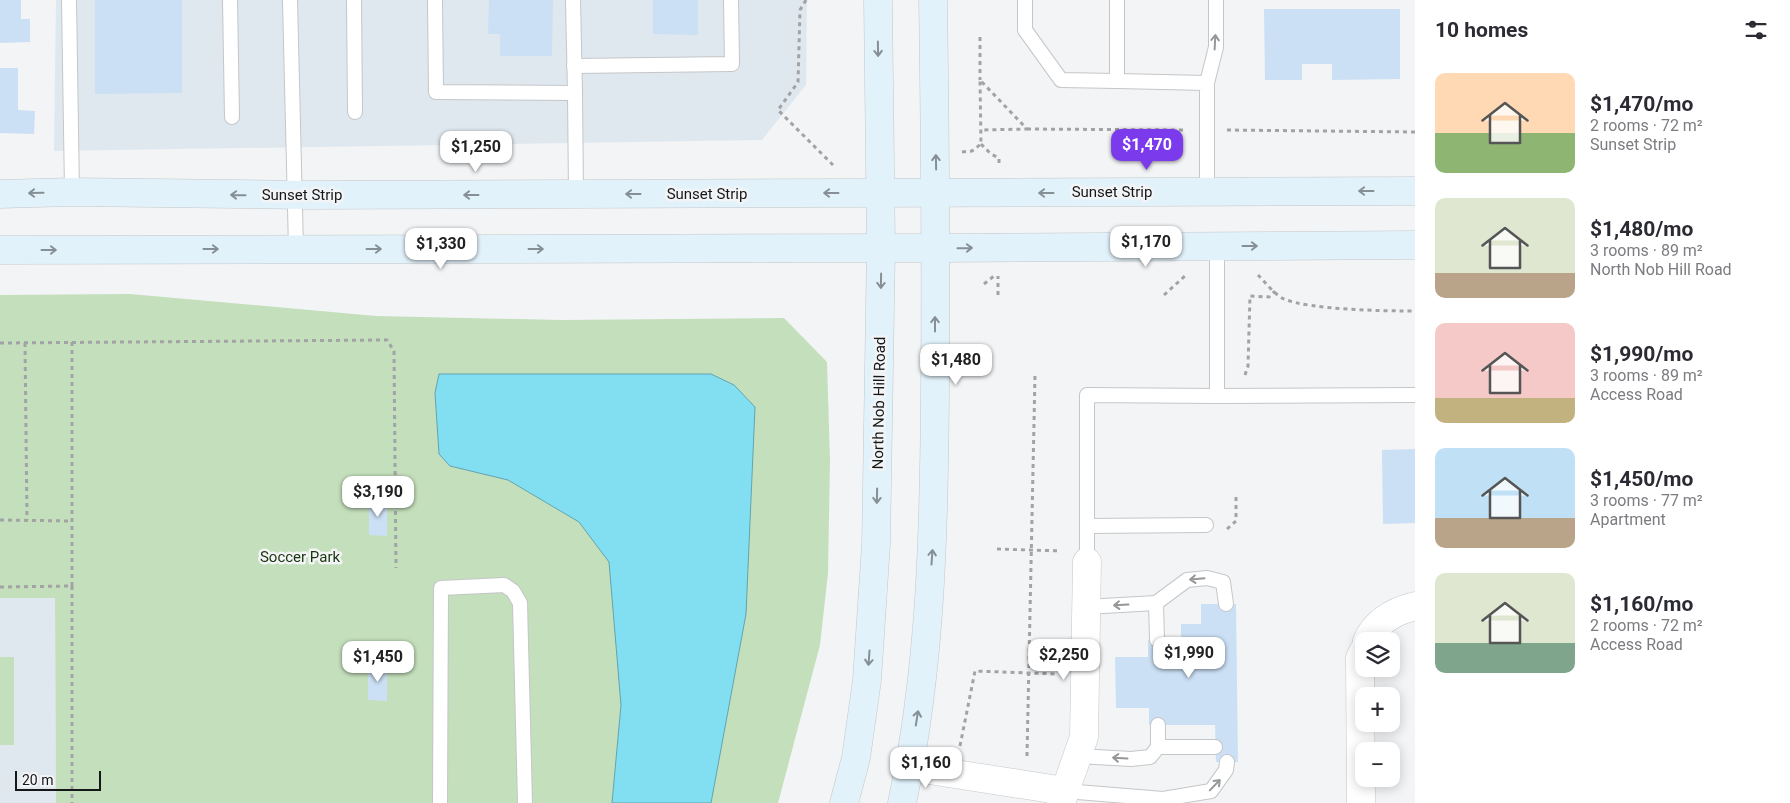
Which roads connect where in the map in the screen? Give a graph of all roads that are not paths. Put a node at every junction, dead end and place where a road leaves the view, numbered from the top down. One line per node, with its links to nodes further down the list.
1 (69, 0): 20 (lane)
2 (230, 0): 18 (lane)
3 (290, 0): 26 (lane)
4 (354, 0): 17 (lane)
5 (435, 0): 16 (lane)
6 (573, 0): 13 (lane)
7 (731, 0): 13 (lane)
8 (878, 0): 22 (street, North Nob Hill Road, one-way to 22)
9 (933, 0): 23 (street, one-way to 9)
10 (1025, 0): 14 (lane)
11 (1117, 0): 14 (lane)
12 (1216, 0): 15 (lane, one-way to 12)
13 (574, 66): 16 (lane)
14 (1117, 81): 15 (lane)
15 (1207, 83): 21 (lane)
16 (575, 93): 25 (lane)
17 (356, 112)
18 (232, 118)
19 (1415, 191): 21 (street, Sunset Strip, one-way to 21)
20 (72, 192): 24 (street, Sunset Strip, one-way to 24); 26 (street, Sunset Strip, one-way to 20)
21 (1207, 192): 23 (street, Sunset Strip, one-way to 23)
22 (880, 193): 23 (street, Sunset Strip); 25 (street, Sunset Strip, one-way to 25); 28 (street, North Nob Hill Road)
23 (936, 193): 29 (street)
24 (0, 194)
25 (576, 194): 26 (street, Sunset Strip, one-way to 26)
26 (295, 195): 30 (lane)
27 (1415, 245): 32 (street, one-way to 27)
28 (881, 248): 29 (street); 30 (street, one-way to 28); 54 (street, North Nob Hill Road, one-way to 54)
29 (936, 248): 32 (street, one-way to 32); 50 (street, one-way to 29)
30 (296, 249): 31 (street, one-way to 30)
31 (0, 250)
32 (1217, 258): 34 (lane)
33 (1415, 395): 34 (lane)
34 (1217, 396): 36 (lane)
35 (1206, 525): 36 (lane)
36 (1087, 526): 37 (lane)
37 (1087, 562): 41 (street)
38 (1156, 603): 39 (lane, one-way to 38); 41 (lane, one-way to 41); 43 (lane)
39 (1226, 604)
40 (1415, 606): 42 (street)
41 (1086, 607): 48 (street)
42 (1371, 632)
43 (1157, 640)
44 (1360, 677): 56 (street)
45 (1158, 725): 46 (lane)
46 (1158, 747): 47 (lane); 48 (lane, one-way to 48)
47 (1216, 747)
48 (1078, 756): 51 (street)
49 (1227, 762): 51 (lane, one-way to 49)
50 (910, 767): 51 (street); 55 (street)
51 (1063, 797)
52 (440, 803): 53 (lane)
53 (525, 803)
54 (844, 803)
55 (902, 803)
56 (1362, 803)

